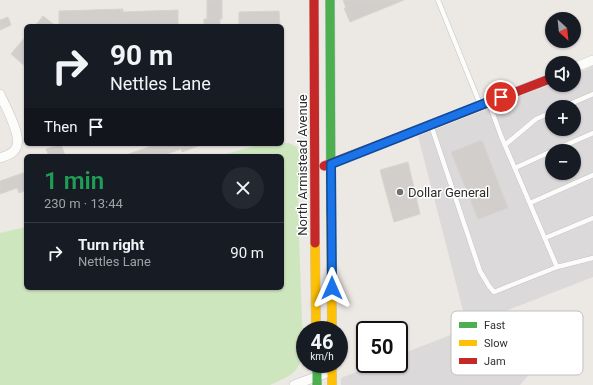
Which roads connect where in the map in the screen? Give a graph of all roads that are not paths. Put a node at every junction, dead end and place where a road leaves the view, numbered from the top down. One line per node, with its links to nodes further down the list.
1 (314, 0): 20 (main road, North Armistead Avenue)
2 (330, 0): 18 (main road)
3 (438, 0): 10 (lane)
4 (593, 60): 5 (street)
5 (581, 65)
6 (545, 81): 10 (main road)
7 (0, 94): 17 (street)
8 (593, 94): 9 (lane)
9 (579, 100)
10 (484, 103): 12 (main road); 15 (lane)
11 (545, 115): 15 (lane)
12 (431, 124): 18 (main road); 26 (lane)
13 (593, 133): 14 (lane)
14 (568, 144)
15 (505, 145): 19 (lane)
16 (545, 154): 19 (lane)
17 (0, 158)
18 (331, 164): 20 (main road); 28 (main road)
19 (515, 168): 22 (lane)
20 (315, 170): 27 (main road, North Armistead Avenue)
21 (593, 175): 22 (lane)
22 (530, 203): 24 (lane)
23 (593, 218): 24 (lane)
24 (545, 238): 26 (lane)
25 (591, 259): 26 (lane)
26 (557, 268)
27 (316, 321)
28 (332, 321)
29 (326, 373): 31 (street)
30 (332, 373): 33 (main road)
31 (317, 381): 32 (street)
32 (294, 385)
33 (332, 385)

